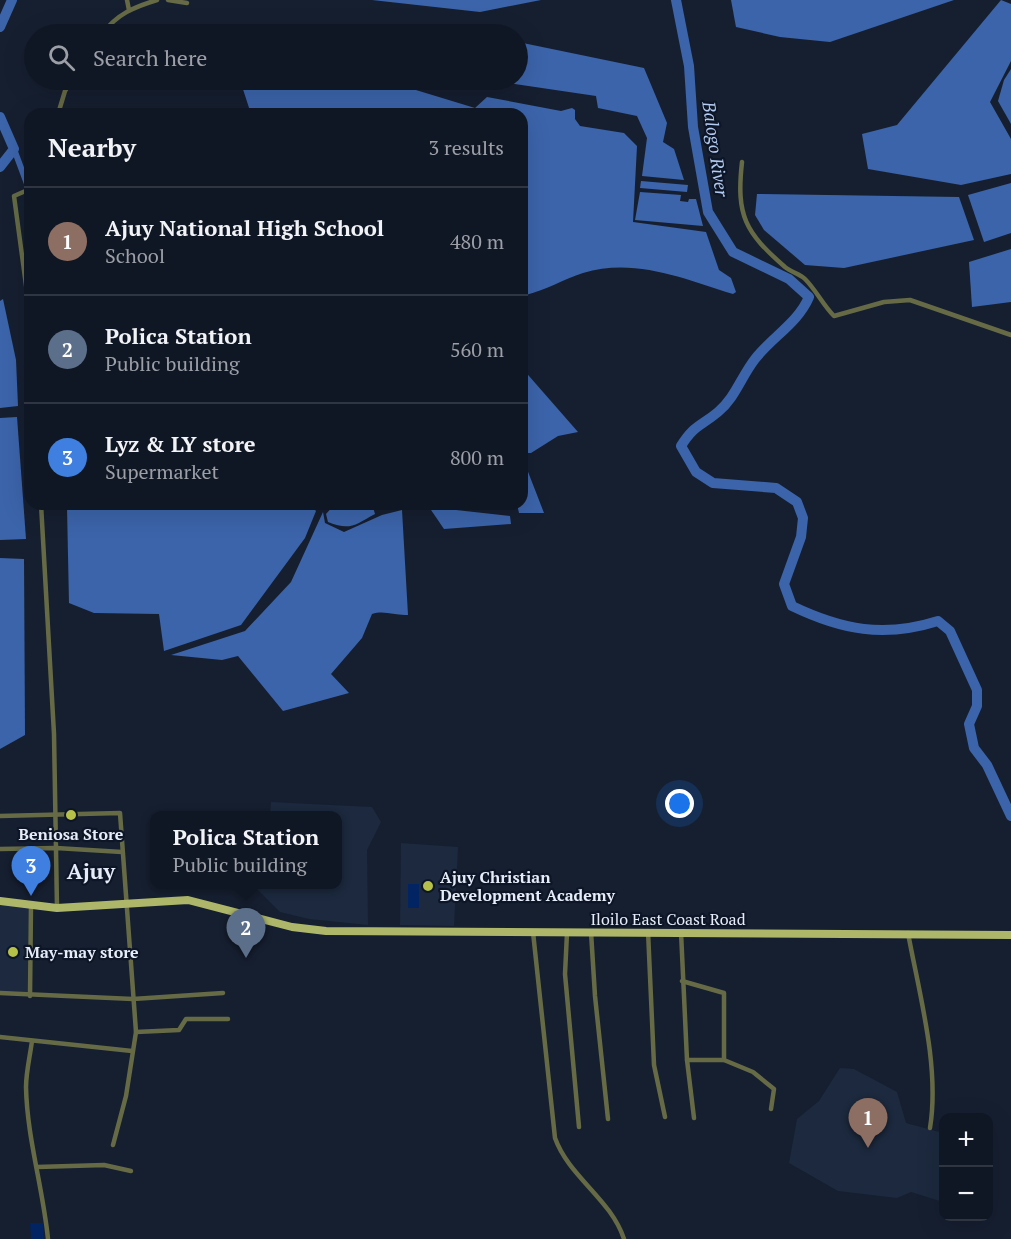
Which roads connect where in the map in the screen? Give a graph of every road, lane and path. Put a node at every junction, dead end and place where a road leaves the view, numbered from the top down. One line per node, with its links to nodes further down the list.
1 (126, 0): 5 (street)
2 (158, 0): 5 (street)
3 (168, 0): 4 (street)
4 (187, 3)
5 (129, 10): 6 (street)
6 (110, 24)
7 (66, 90): 8 (street)
8 (60, 108)
9 (742, 162): 12 (street)
10 (24, 191): 11 (street)
11 (24, 270)
12 (1011, 335)
13 (41, 510): 14 (street)
14 (56, 815): 15 (street); 16 (street); 18 (street)
15 (0, 816)
16 (56, 848): 17 (street); 18 (street); 22 (street)
17 (0, 849)
18 (122, 852): 21 (street)
19 (0, 901): 20 (main road, Iloilo East Coast Road)
20 (31, 904): 22 (main road, Iloilo East Coast Road); 33 (street)
21 (125, 905): 22 (main road, Iloilo East Coast Road); 24 (main road, Iloilo East Coast Road); 34 (street)
22 (57, 908)
23 (648, 931): 25 (main road, Iloilo East Coast Road); 26 (main road, Iloilo East Coast Road); 43 (street)
24 (533, 932): 27 (main road, Iloilo East Coast Road); 52 (street)
25 (591, 932): 27 (main road, Iloilo East Coast Road); 45 (street)
26 (681, 932): 28 (main road, Iloilo East Coast Road); 30 (street)
27 (567, 933): 46 (street)
28 (908, 933): 29 (main road, Iloilo East Coast Road); 47 (street)
29 (1011, 935)
30 (682, 981): 40 (street); 41 (street)
31 (0, 993): 33 (street)
32 (223, 993): 34 (street)
33 (30, 996): 34 (street)
34 (133, 999): 36 (street)
35 (228, 1019): 36 (street)
36 (136, 1032): 39 (street)
37 (0, 1037): 38 (street)
38 (32, 1041): 39 (street); 49 (street)
39 (132, 1052): 48 (street)
40 (687, 1060): 41 (street); 44 (street)
41 (724, 1060): 42 (street)
42 (771, 1109)
43 (665, 1117)
44 (694, 1118)
45 (608, 1119)
46 (579, 1127)
47 (930, 1128)
48 (113, 1145)
49 (37, 1167): 50 (street); 51 (street)
50 (131, 1171)
51 (48, 1239)
52 (624, 1239)

